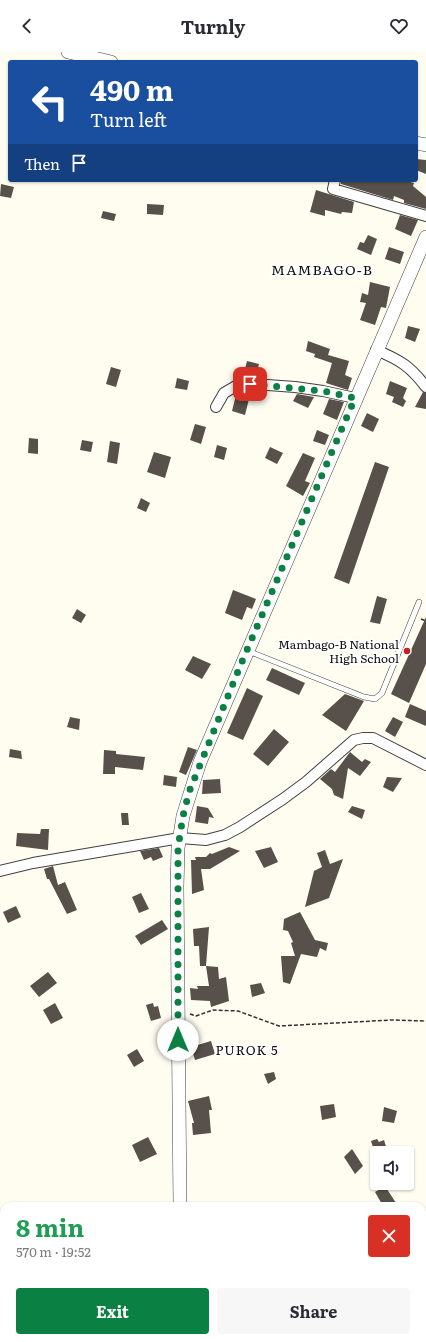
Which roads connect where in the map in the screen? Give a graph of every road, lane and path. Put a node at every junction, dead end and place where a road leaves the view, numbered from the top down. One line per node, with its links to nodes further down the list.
1 (68, 52): 2 (street)
2 (102, 60)
3 (335, 182): 4 (street)
4 (426, 216)
5 (426, 237): 6 (street)
6 (376, 350): 7 (street); 8 (street)
7 (426, 386)
8 (355, 398): 9 (street); 11 (street)
9 (216, 407)
10 (419, 602): 11 (lane)
11 (247, 650): 13 (street)
12 (426, 765): 13 (street)
13 (180, 838): 14 (street); 15 (street)
14 (0, 871)
15 (178, 1010): 16 (path); 17 (street)
16 (426, 1021)
17 (180, 1202)

